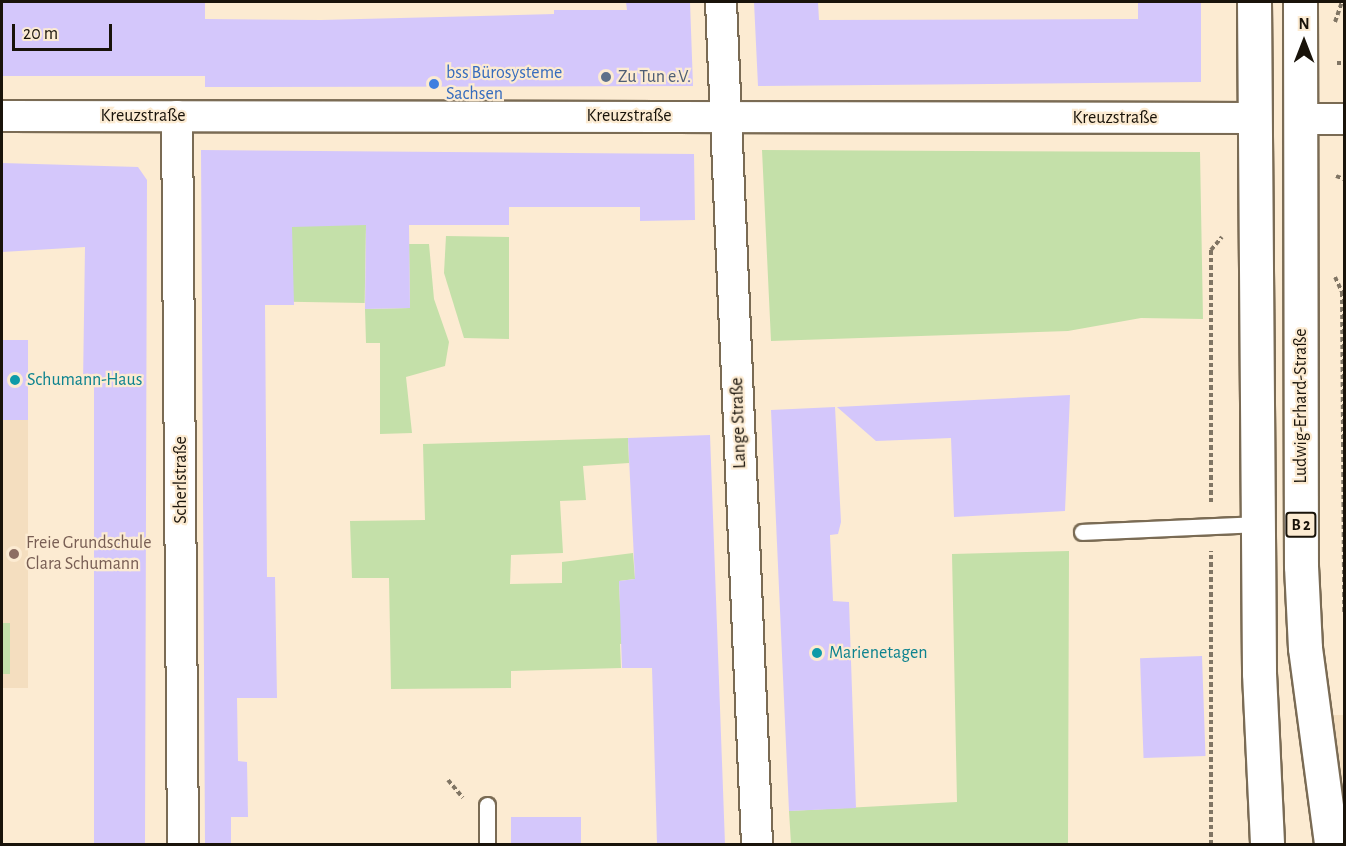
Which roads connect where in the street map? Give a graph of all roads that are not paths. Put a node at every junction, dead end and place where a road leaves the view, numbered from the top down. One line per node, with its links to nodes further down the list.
1 (721, 2): 4 (street, Lange Straße)
2 (1254, 2): 7 (main road, B 2)
3 (1300, 2): 8 (main road, Ludwig-Erhard-Straße / B 2)
4 (728, 115): 6 (street, Kreuzstraße); 7 (street, Kreuzstraße); 15 (street, Lange Straße)
5 (2, 116): 6 (street, Kreuzstraße)
6 (177, 116): 13 (street, Scherlstraße)
7 (1256, 118): 10 (main road, B 2)
8 (1301, 119): 9 (street); 17 (main road, Ludwig-Erhard-Straße / B 2)
9 (1344, 119)
10 (1258, 525): 11 (lane); 16 (main road, B 2)
11 (1082, 532)
12 (488, 805): 14 (lane)
13 (183, 844)
14 (488, 844)
15 (757, 844)
16 (1267, 844)
17 (1331, 844)

